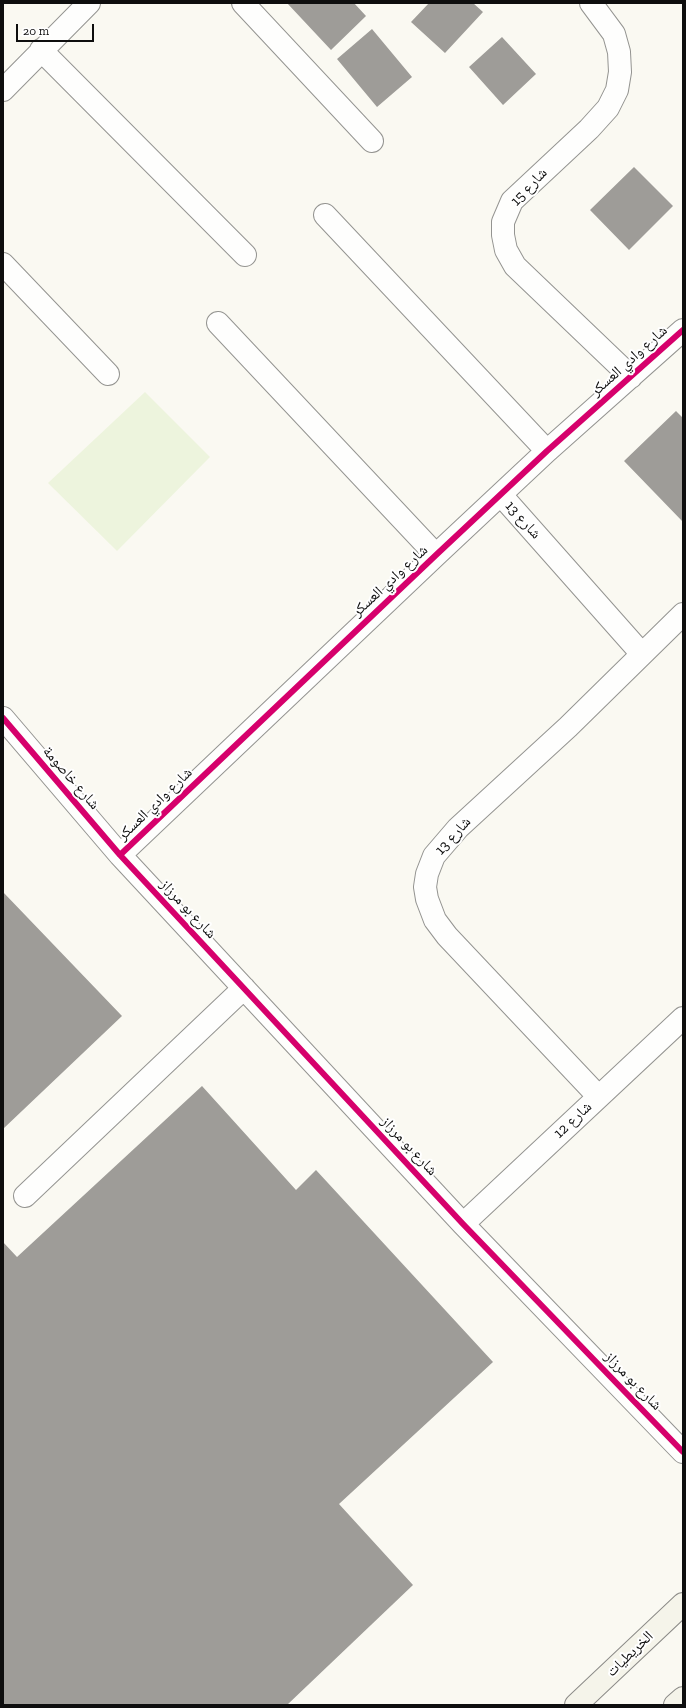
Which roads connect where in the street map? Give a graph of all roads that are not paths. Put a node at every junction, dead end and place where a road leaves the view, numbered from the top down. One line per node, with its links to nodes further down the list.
1 (89, 3): 4 (street)
2 (243, 3): 6 (street)
3 (591, 3): 13 (street, شارع 15)
4 (41, 50): 5 (street); 8 (street)
5 (3, 90)
6 (372, 141)
7 (325, 216): 14 (street)
8 (245, 255)
9 (3, 264): 12 (street)
10 (218, 323): 16 (street)
11 (683, 330): 13 (street, شارع وادي العسكر)
12 (108, 374)
13 (631, 377): 14 (street, شارع وادي العسكر)
14 (547, 451): 15 (street, شارع وادي العسكر)
15 (501, 495): 16 (street, شارع وادي العسكر); 18 (street, شارع 13)
16 (436, 555): 20 (street, شارع وادي العسكر)
17 (683, 614): 18 (street, شارع 13)
18 (641, 654): 23 (street, شارع 13)
19 (3, 718): 20 (street, شارع خاصومة)
20 (120, 855): 21 (street, شارع بو مرزاز)
21 (244, 988): 24 (street); 25 (street, شارع بو مرزاز)
22 (683, 1018): 23 (street, شارع 12)
23 (598, 1096): 25 (street, شارع 12)
24 (25, 1196)
25 (463, 1224): 26 (street, شارع بو مرزاز)
26 (683, 1452)
27 (683, 1604): 29 (main road, الخريطيات)
28 (683, 1698): 30 (main road)
29 (576, 1705)
30 (675, 1705)

